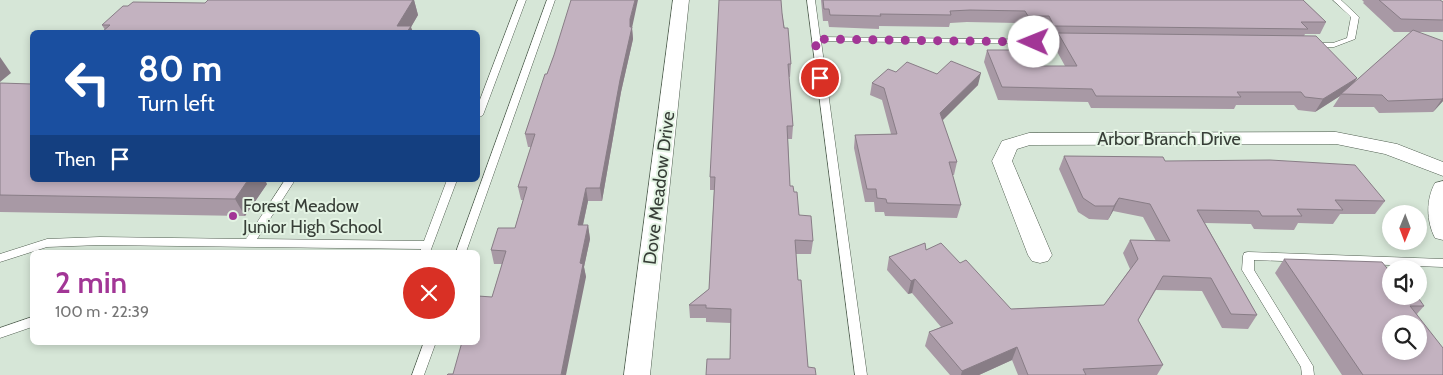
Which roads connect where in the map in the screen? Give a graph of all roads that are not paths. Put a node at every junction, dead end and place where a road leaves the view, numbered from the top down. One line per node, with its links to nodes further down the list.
1 (522, 0): 9 (lane)
2 (551, 0): 17 (lane)
3 (681, 0): 25 (street, Dove Meadow Drive)
4 (811, 0): 6 (lane)
5 (1337, 0): 8 (lane)
6 (815, 39): 7 (lane); 26 (lane)
7 (1074, 42)
8 (1304, 45)
9 (480, 110)
10 (1443, 169): 18 (street, Arbor Branch Drive)
11 (289, 182): 15 (lane)
12 (451, 182): 16 (lane)
13 (1443, 188): 14 (street)
14 (1443, 232)
15 (249, 243): 16 (lane); 19 (lane)
16 (426, 249)
17 (463, 250)
18 (1040, 255)
19 (0, 258)
20 (1443, 263): 27 (lane)
21 (30, 323): 22 (lane)
22 (0, 333)
23 (429, 345): 24 (lane)
24 (418, 375)
25 (636, 375)
26 (861, 375)
27 (1308, 375)

